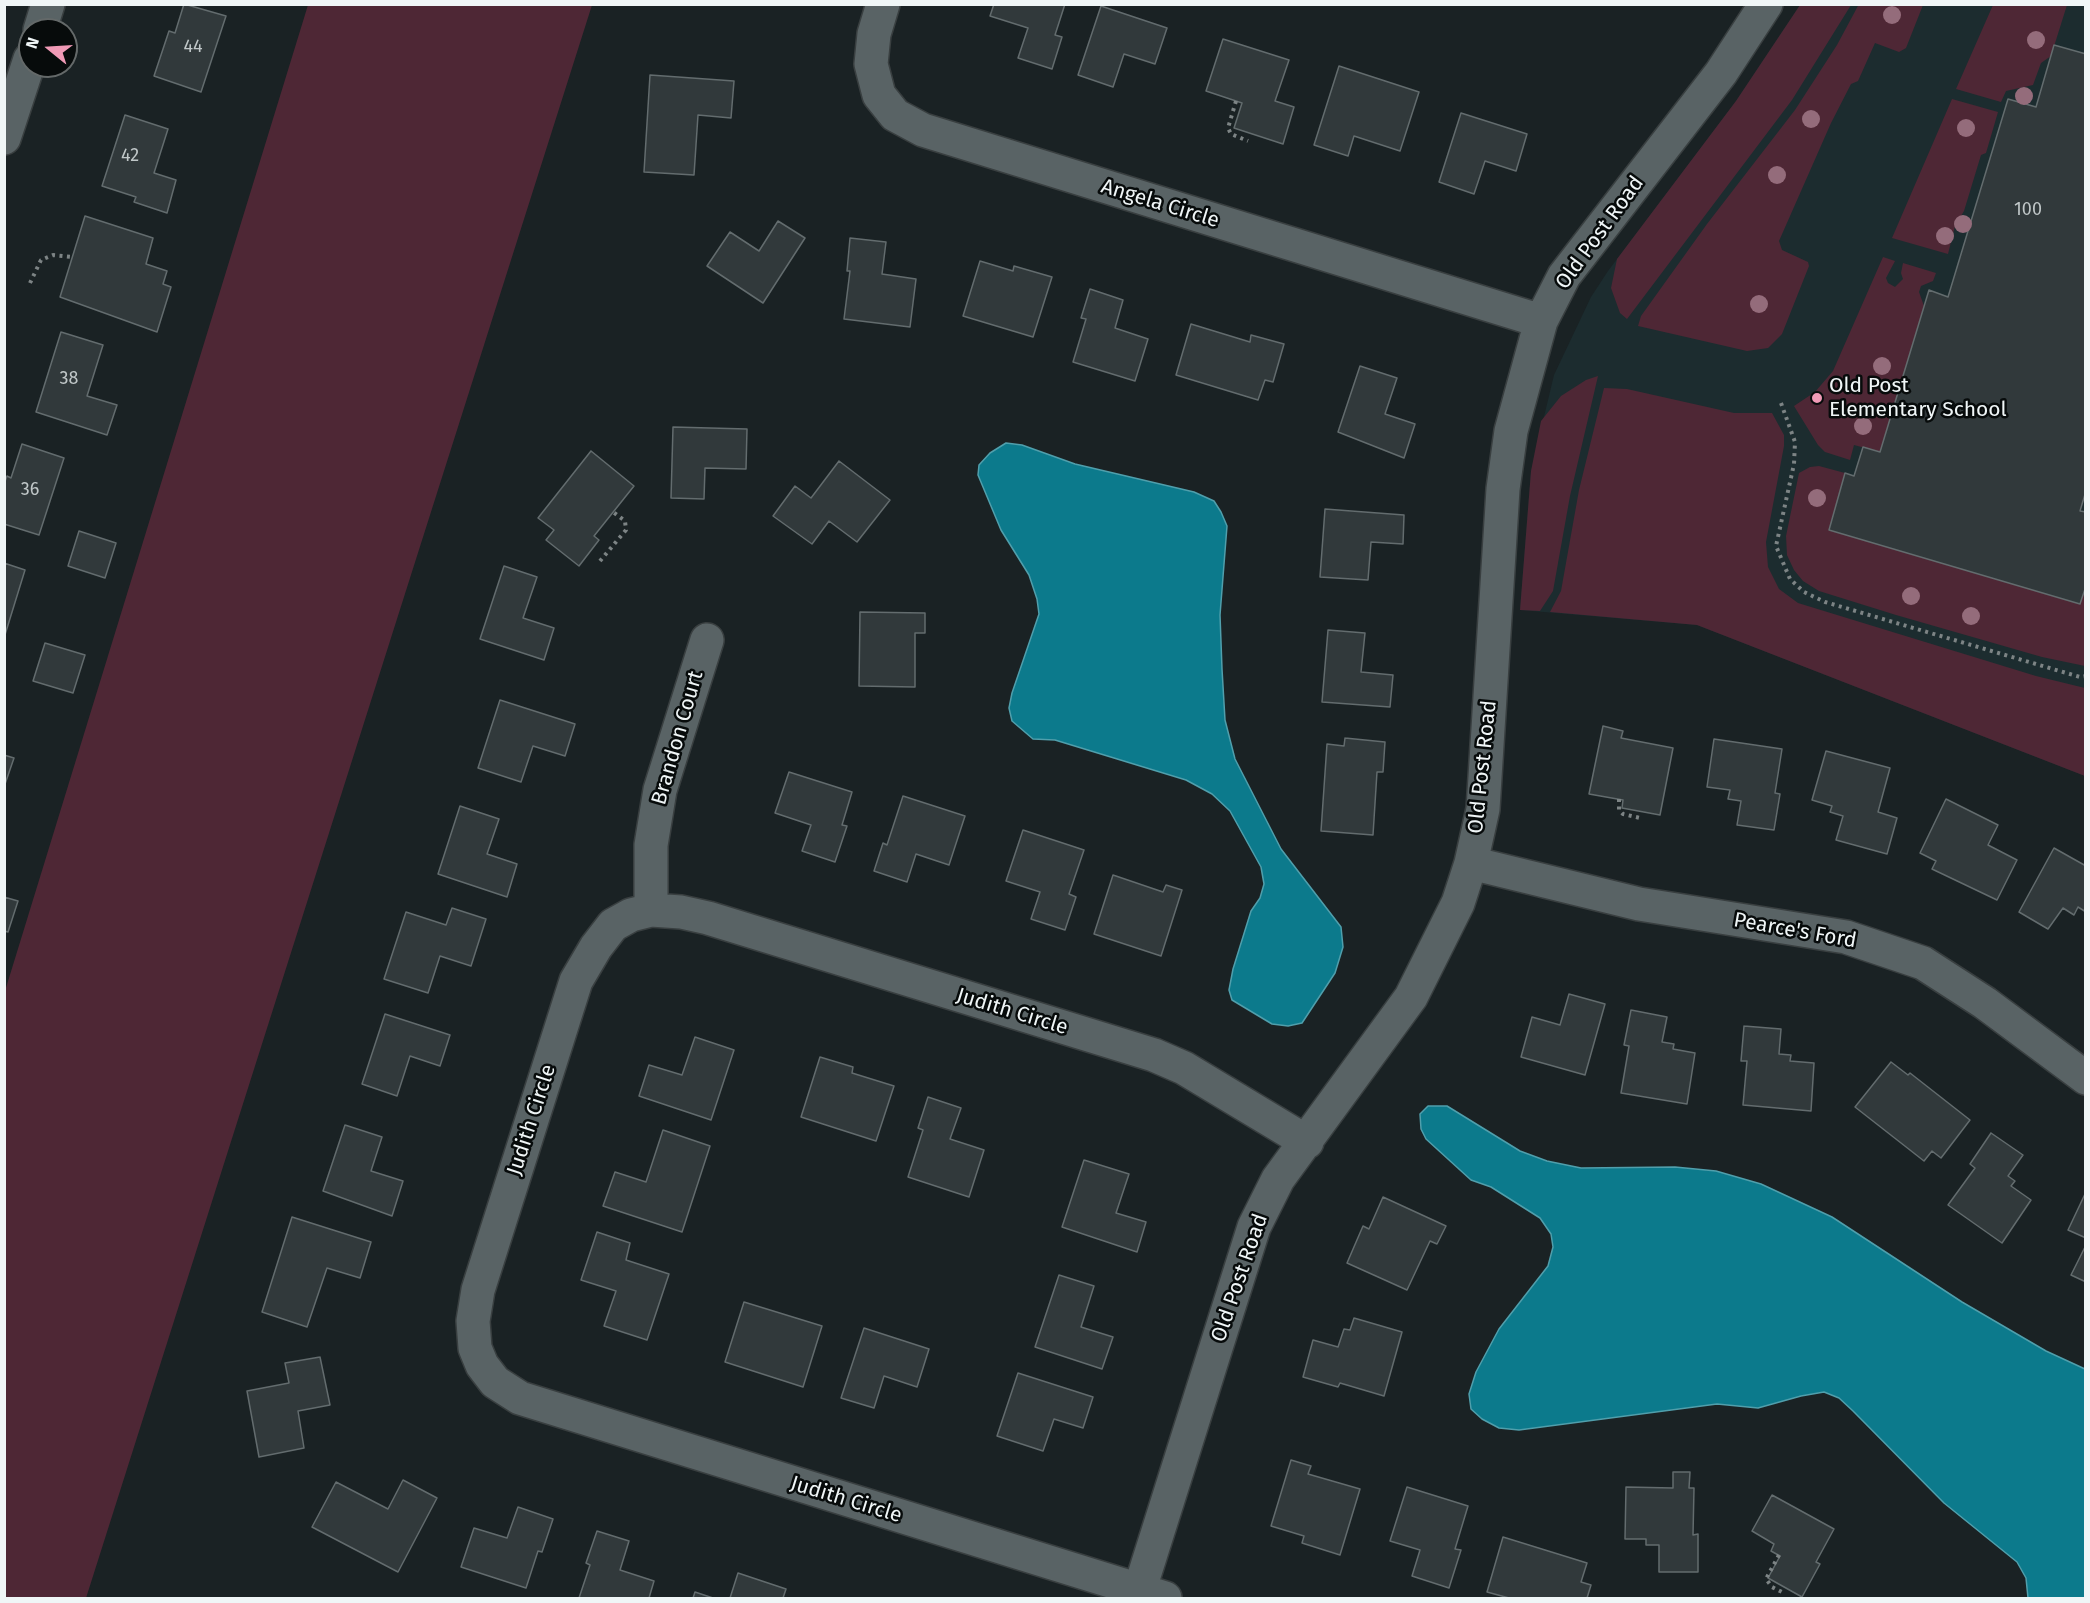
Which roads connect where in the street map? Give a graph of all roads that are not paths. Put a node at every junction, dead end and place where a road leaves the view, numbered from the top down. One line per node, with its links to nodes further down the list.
1 (883, 4): 5 (street, Angela Circle)
2 (1766, 4): 5 (street, Old Post Road)
3 (24, 78): 4 (street)
4 (4, 138)
5 (1541, 321): 7 (street, Old Post Road)
6 (706, 640): 8 (street, Brandon Court)
7 (1471, 863): 9 (street, Pearce's Ford); 10 (street, Old Post Road)
8 (651, 910): 10 (street, Judith Circle); 11 (street, Judith Circle)
9 (2085, 1078)
10 (1307, 1143): 11 (street, Old Post Road)
11 (1147, 1596)

